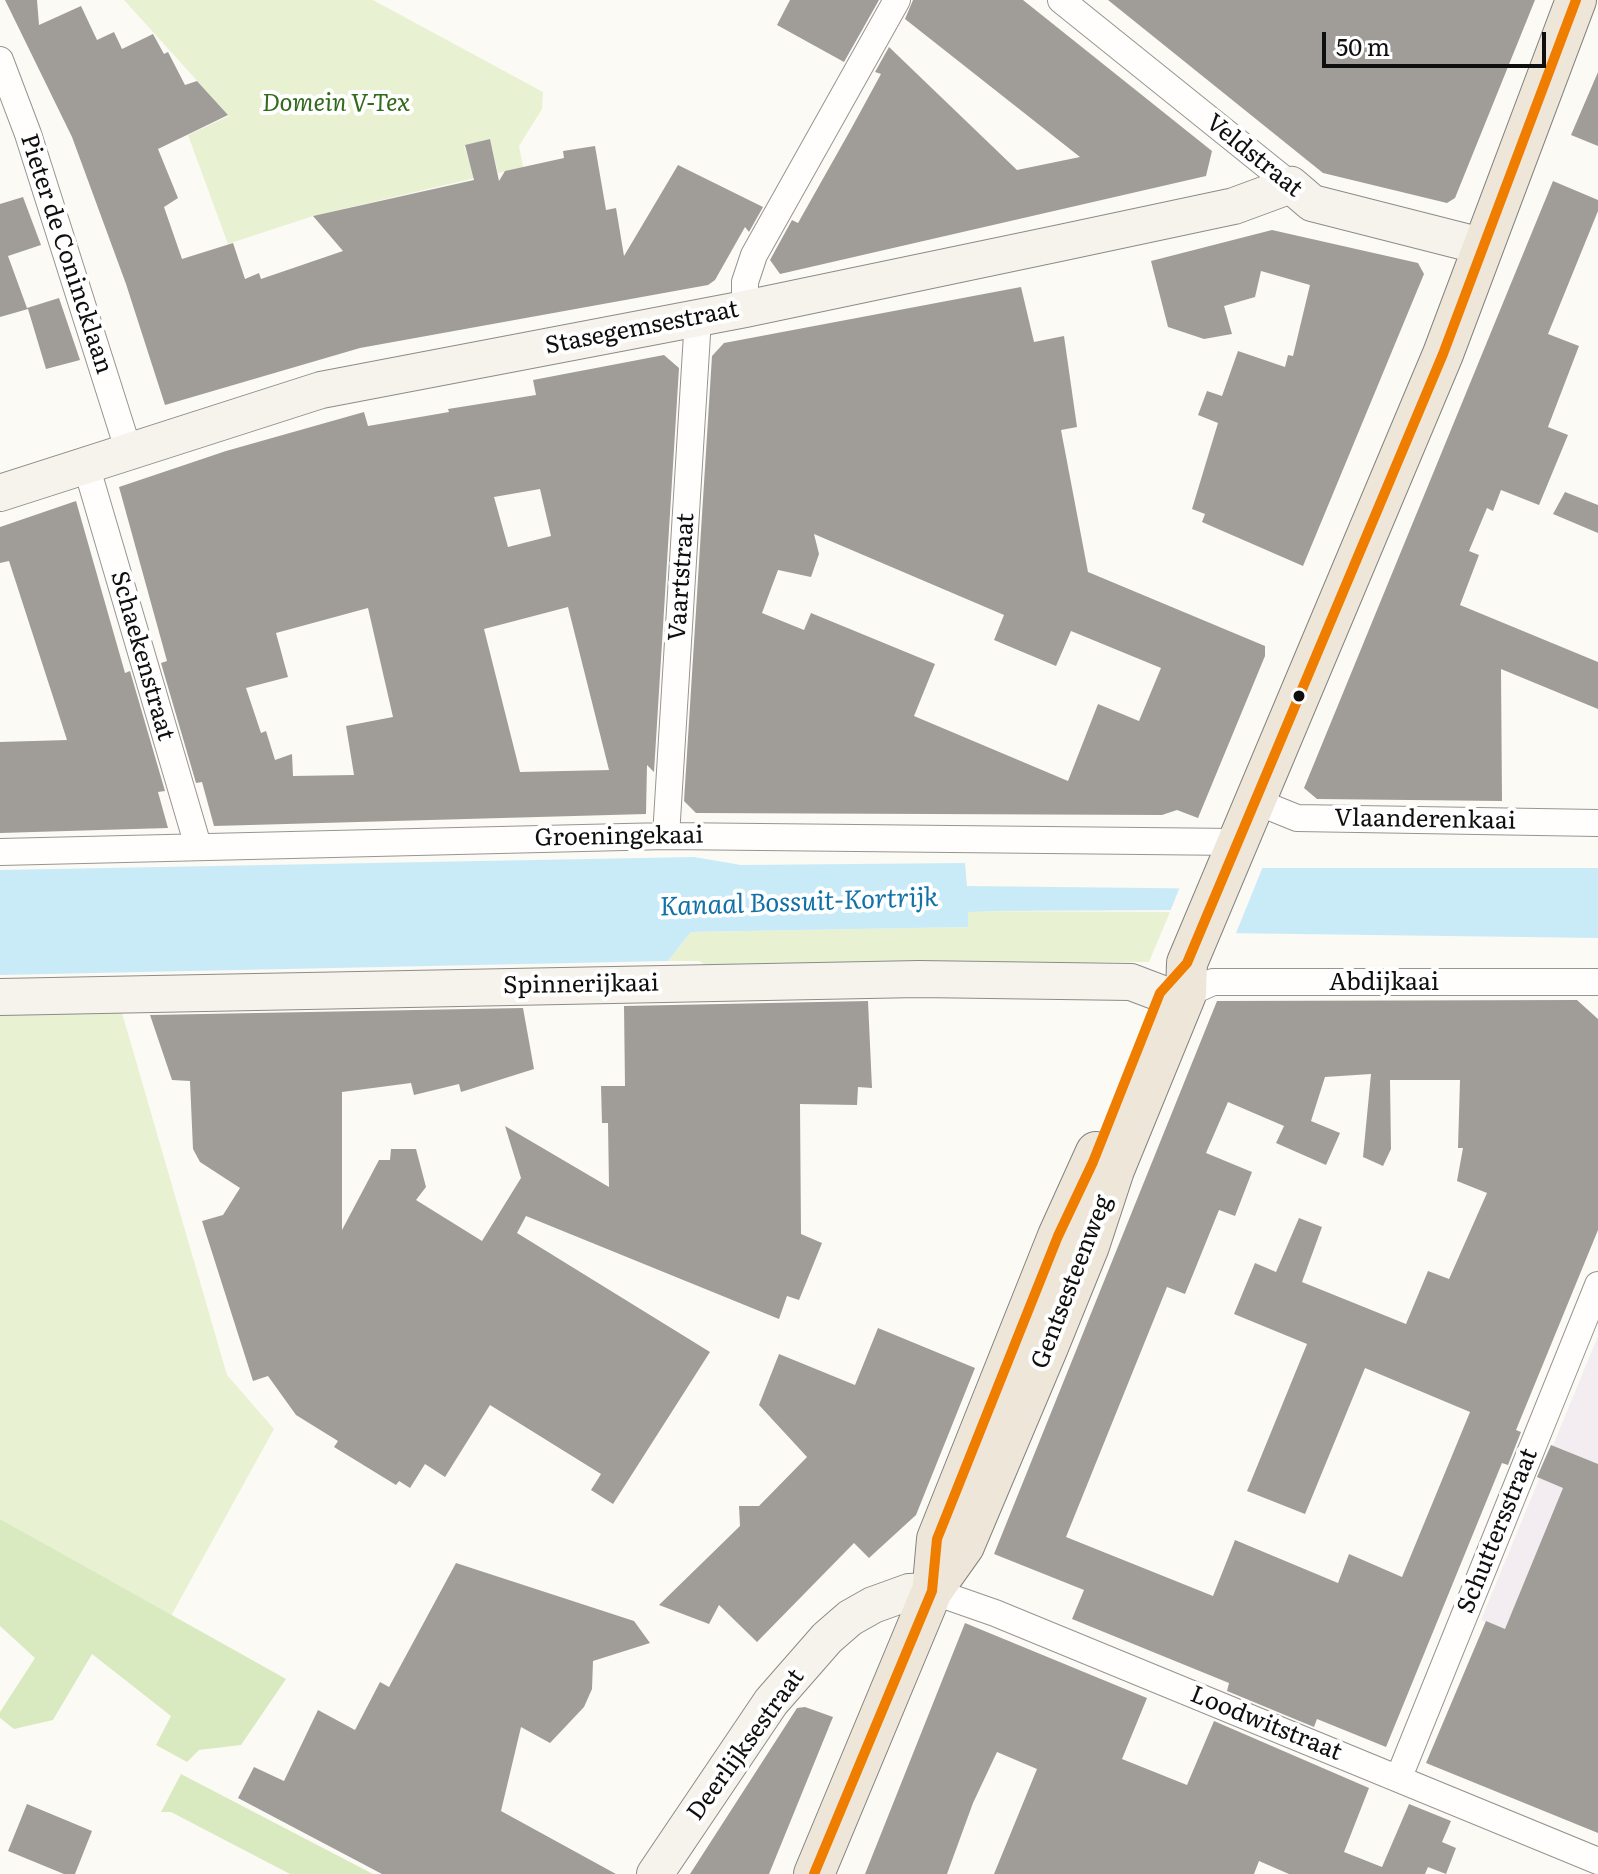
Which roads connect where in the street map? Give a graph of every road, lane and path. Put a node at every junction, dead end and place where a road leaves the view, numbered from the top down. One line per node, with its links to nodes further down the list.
1 (897, 0): 7 (street)
2 (1061, 0): 5 (street, Veldstraat)
3 (1576, 0): 6 (main road, Gentsesteenweg)
4 (0, 60): 9 (street, Pieter de Conincklaan)
5 (1291, 185): 6 (street, Veldstraat); 7 (street, Stasegemsestraat)
6 (1481, 246): 12 (main road, Gentsesteenweg)
7 (745, 309): 8 (street, Stasegemsestraat)
8 (698, 318): 9 (street, Stasegemsestraat); 14 (street, Vaartstraat)
9 (128, 449): 10 (street, Stasegemsestraat)
10 (86, 465): 11 (street, Stasegemsestraat); 15 (street, Schaekenstraat)
11 (0, 493)
12 (1255, 801): 13 (street, Vlaanderenkaai); 16 (main road, Gentsesteenweg)
13 (1598, 823)
14 (666, 836): 15 (street, Groeningekaai); 16 (street, Groeningekaai)
15 (198, 846): 17 (street, Groeningekaai)
16 (1236, 846): 18 (main road, Gentsesteenweg)
17 (0, 852)
18 (1177, 983): 19 (street, Abdijkaai); 20 (street, Spinnerijkaai); 22 (main road, Gentsesteenweg)
19 (1593, 987)
20 (0, 997)
21 (1598, 1285): 23 (street, Schuttersstraat)
22 (932, 1591): 23 (street, Loodwitstraat); 25 (street, Deerlijksestraat); 26 (main road, Gentsesteenweg)
23 (1399, 1777): 24 (street, Loodwitstraat)
24 (1598, 1861)
25 (655, 1874)
26 (814, 1874)

